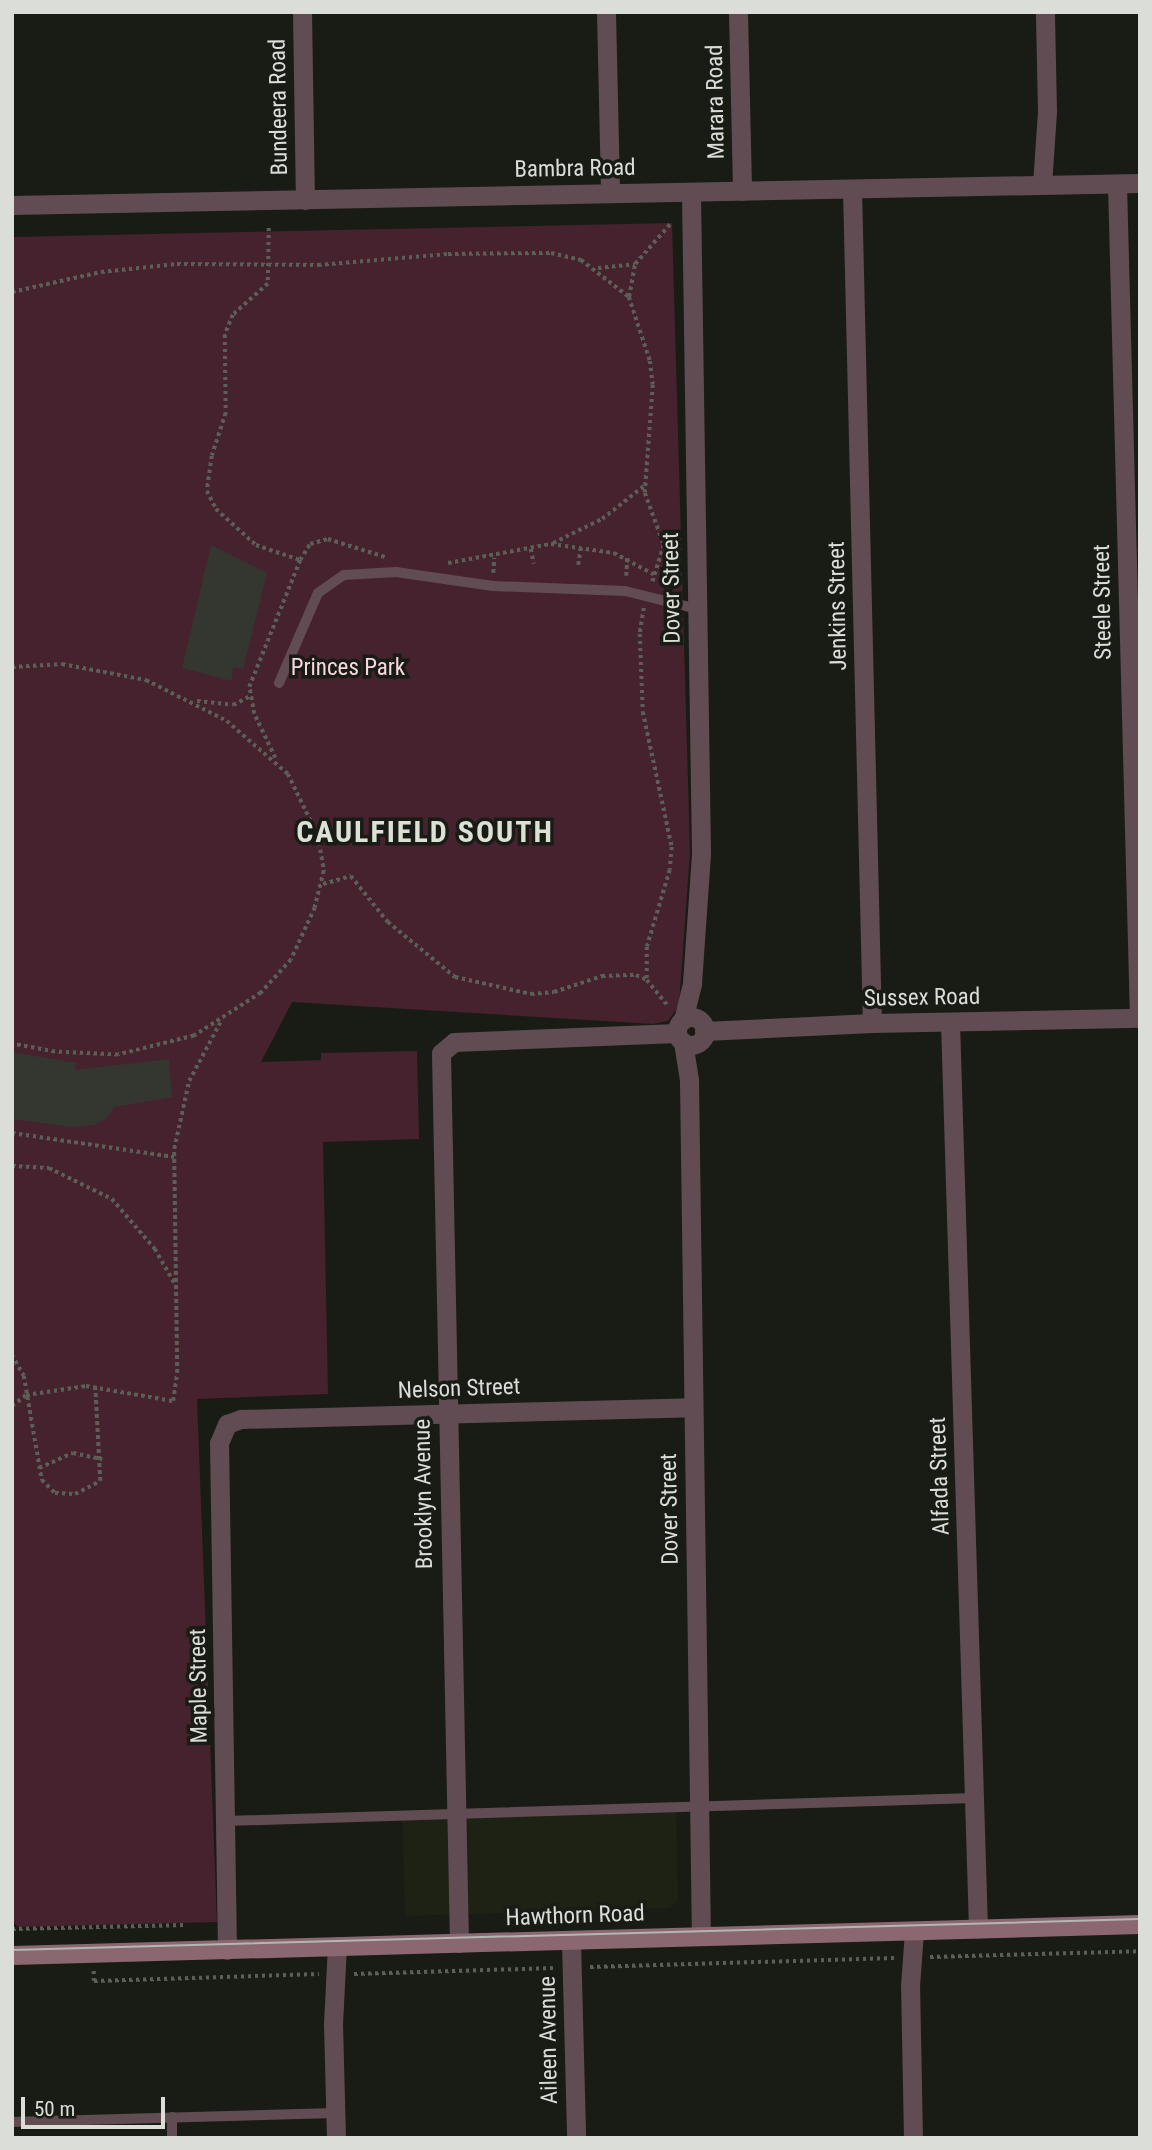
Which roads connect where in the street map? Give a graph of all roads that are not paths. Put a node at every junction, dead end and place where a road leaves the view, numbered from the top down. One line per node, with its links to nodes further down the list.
1 (302, 12): 12 (street, Bundeera Road)
2 (606, 12): 11 (street)
3 (738, 12): 9 (street, Marara Road)
4 (1045, 12): 7 (street)
5 (1140, 183): 6 (street, Bambra Road)
6 (1117, 184): 7 (street, Bambra Road); 16 (street, Steele Street)
7 (1049, 185): 8 (street, Bambra Road)
8 (852, 189): 9 (street, Bambra Road); 18 (street, Jenkins Street)
9 (742, 191): 10 (street, Bambra Road)
10 (691, 192): 11 (street, Bambra Road); 14 (street, Dover Street)
11 (610, 193): 12 (street, Bambra Road)
12 (305, 200): 13 (street, Bambra Road)
13 (12, 205)
14 (697, 609): 15 (lane); 19 (street, Dover Street)
15 (279, 683)
16 (1139, 1018): 17 (street, Sussex Road)
17 (950, 1022): 18 (street, Sussex Road); 24 (street, Alfada Street)
18 (872, 1023): 19 (street, Sussex Road)
19 (687, 1028): 20 (street, Sussex Road); 21 (street, Dover Street)
20 (446, 1045): 22 (street, Brooklyn Avenue)
21 (693, 1407): 22 (street, Nelson Street); 25 (street, Dover Street)
22 (447, 1414): 23 (street, Nelson Street); 26 (street, Brooklyn Avenue)
23 (227, 1424): 27 (street, Maple Street)
24 (975, 1798): 25 (lane); 29 (street, Alfada Street)
25 (698, 1807): 26 (lane); 31 (street, Dover Street)
26 (455, 1813): 27 (lane); 33 (street, Brooklyn Avenue)
27 (226, 1821): 35 (street, Maple Street)
28 (1140, 1924): 29 (main road, Hawthorn Road)
29 (978, 1929): 30 (main road, Hawthorn Road)
30 (907, 1931): 31 (main road, Hawthorn Road); 43 (street)
31 (701, 1936): 32 (main road, Hawthorn Road)
32 (571, 1941): 33 (main road, Hawthorn Road); 42 (street, Aileen Avenue)
33 (458, 1943): 34 (main road, Hawthorn Road)
34 (330, 1947): 35 (main road, Hawthorn Road); 37 (street)
35 (228, 1950): 36 (main road, Hawthorn Road)
36 (12, 1955)
37 (336, 2113): 38 (lane); 41 (street)
38 (172, 2117): 39 (lane); 40 (lane)
39 (12, 2122)
40 (172, 2138)
41 (336, 2138)
42 (576, 2138)
43 (913, 2138)

